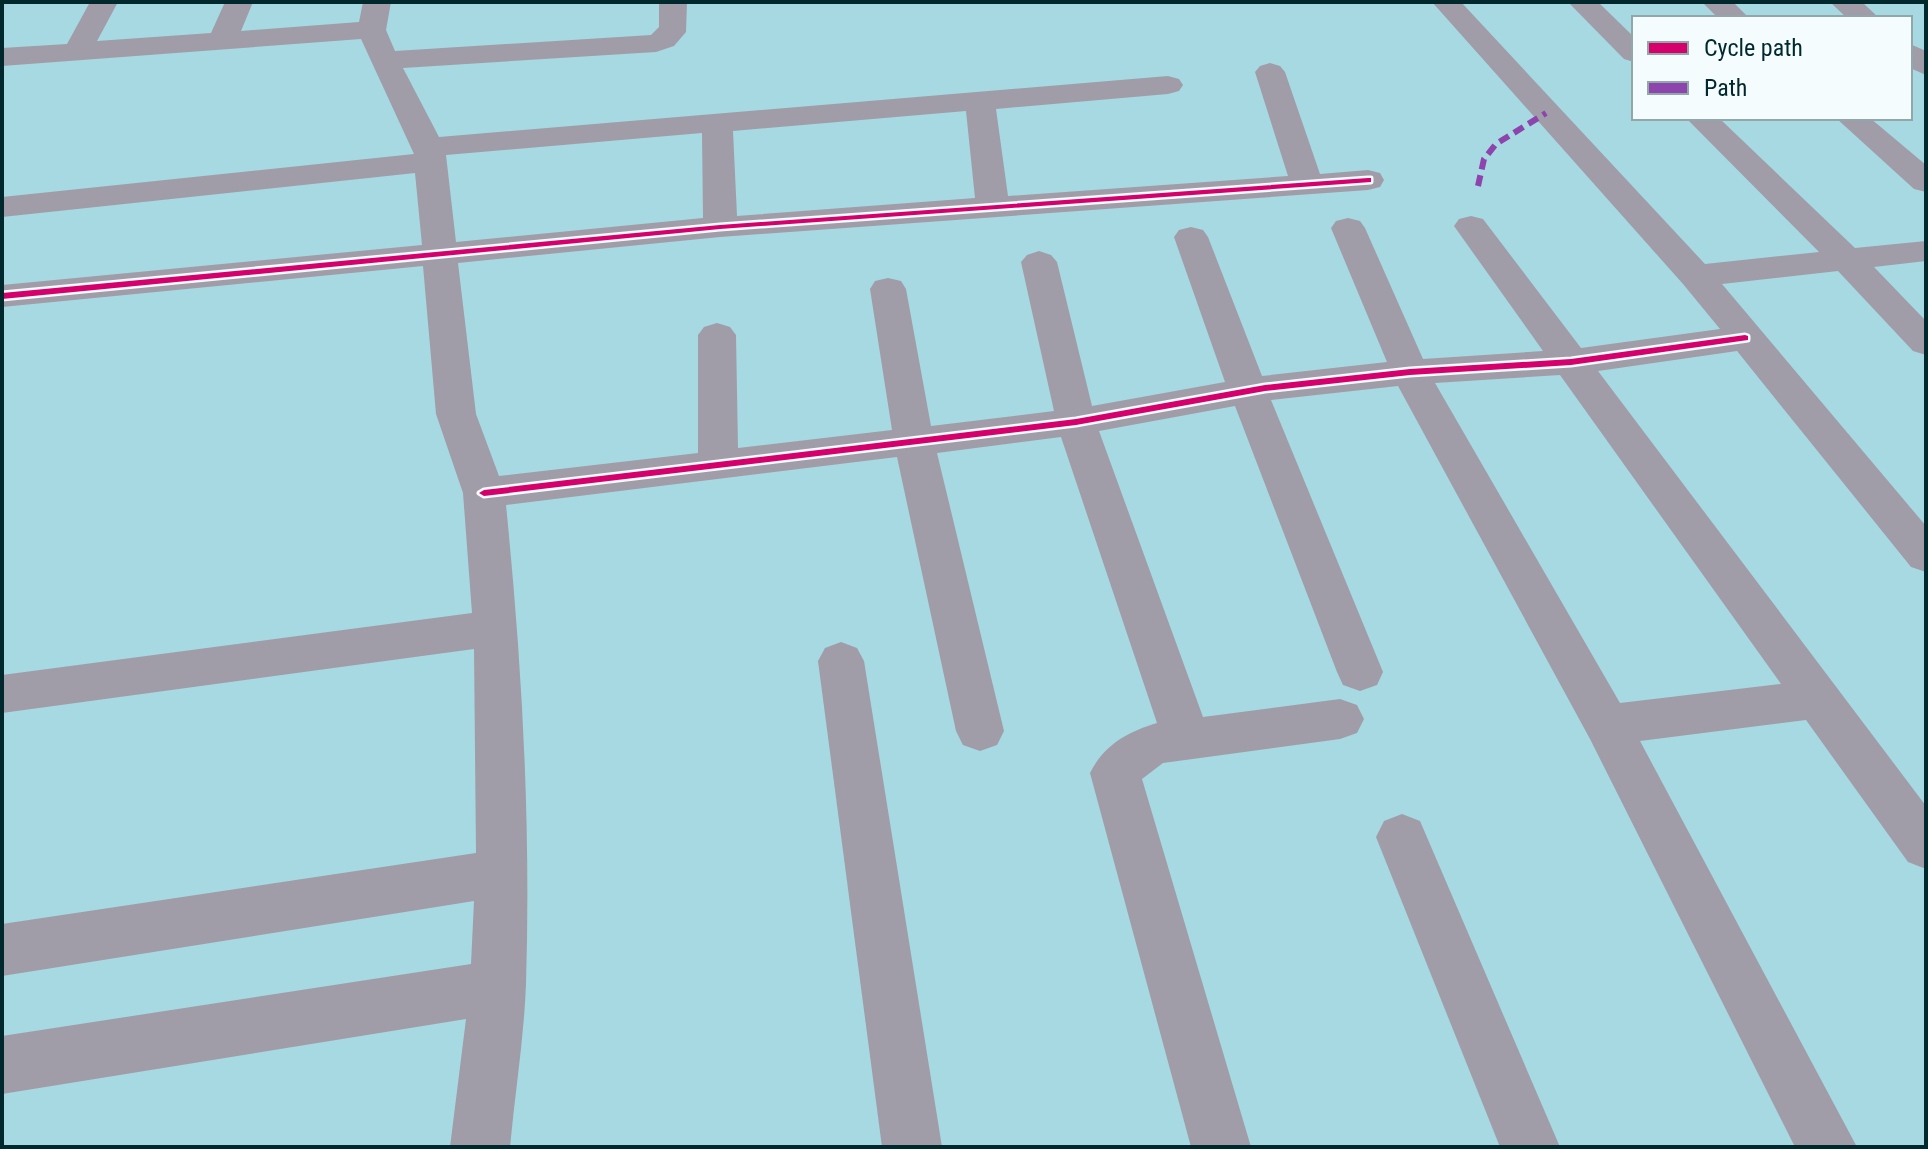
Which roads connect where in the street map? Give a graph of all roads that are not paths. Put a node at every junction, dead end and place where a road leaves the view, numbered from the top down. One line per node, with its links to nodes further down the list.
1 (104, 2): 13 (street)
2 (239, 2): 12 (street)
3 (673, 2): 11 (street)
4 (1484, 2): 8 (street)
5 (1582, 2): 14 (street)
6 (1716, 2): 9 (street)
7 (1844, 2): 10 (street)
8 (1447, 4): 36 (street)
9 (1733, 16)
10 (1862, 16)
11 (377, 31): 12 (street); 22 (street)
12 (222, 41): 13 (street)
13 (77, 51): 15 (street)
14 (1632, 51)
15 (2, 57)
16 (1270, 72): 25 (street)
17 (1168, 85): 18 (street)
18 (980, 100): 21 (street); 27 (street)
19 (1703, 120): 34 (street)
20 (1853, 120): 24 (street)
21 (717, 121): 22 (street); 29 (street)
22 (429, 154): 26 (street); 33 (street)
23 (1368, 180): 25 (street)
24 (1926, 182)
25 (1307, 184): 27 (street)
26 (2, 207)
27 (993, 207): 29 (street)
28 (1471, 226): 42 (street)
29 (720, 227): 33 (street)
30 (1348, 228): 43 (street)
31 (1191, 237): 44 (street)
32 (1926, 251): 34 (street)
33 (440, 255): 38 (street); 48 (street)
34 (1847, 260): 36 (street); 41 (street)
35 (1039, 262): 45 (street)
36 (1696, 276): 40 (street)
37 (888, 289): 46 (street)
38 (2, 296)
39 (717, 335): 47 (street)
40 (1745, 338): 42 (street); 49 (street)
41 (1926, 343)
42 (1571, 362): 43 (street); 54 (street)
43 (1410, 372): 44 (street); 56 (street)
44 (1248, 391): 45 (street); 52 (street)
45 (1076, 422): 46 (street); 58 (street)
46 (914, 442): 47 (street); 57 (street)
47 (718, 464): 48 (street)
48 (484, 493): 50 (street)
49 (1926, 556)
50 (496, 628): 53 (street); 61 (street)
51 (841, 661): 66 (street)
52 (1360, 672)
53 (2, 694)
54 (1820, 699): 56 (street); 60 (street)
55 (1340, 719): 58 (street)
56 (1607, 725): 69 (street)
57 (980, 731)
58 (1186, 738): 67 (street)
59 (1402, 837): 68 (street)
60 (1926, 846)
61 (501, 873): 62 (street); 63 (street)
62 (2, 950)
63 (498, 987): 64 (street); 65 (street)
64 (2, 1065)
65 (480, 1147)
66 (912, 1147)
67 (1221, 1147)
68 (1530, 1147)
69 (1827, 1147)

